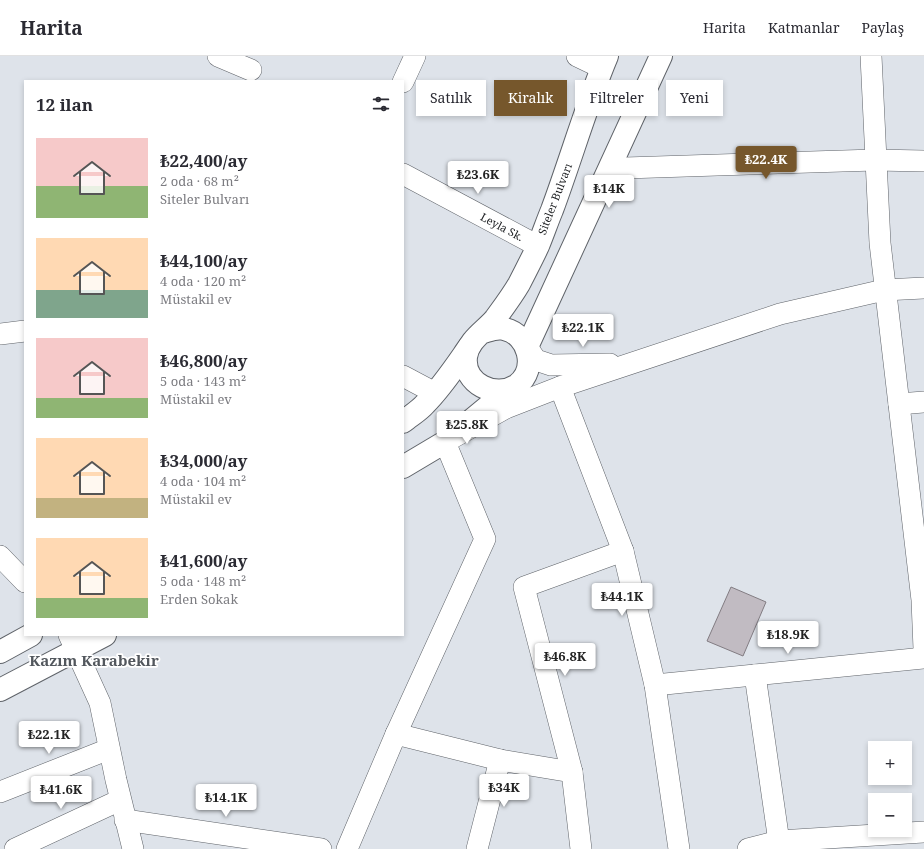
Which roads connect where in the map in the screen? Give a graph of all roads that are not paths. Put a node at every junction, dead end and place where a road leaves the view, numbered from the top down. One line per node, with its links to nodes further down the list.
1 (218, 56): 7 (street)
2 (415, 56): 8 (street)
3 (577, 56): 6 (street)
4 (661, 56): 11 (main road)
5 (871, 56): 9 (street)
6 (604, 62): 13 (main road, Siteler Bulvarı)
7 (252, 69)
8 (404, 80)
9 (875, 160): 10 (street); 11 (street); 15 (street)
10 (924, 160)
11 (610, 167): 19 (main road)
12 (404, 175): 13 (street, Leyla Sk.)
13 (538, 246): 18 (main road, Siteler Bulvarı)
14 (924, 288): 15 (street)
15 (884, 290): 20 (street); 26 (street)
16 (24, 331): 17 (street)
17 (0, 334)
18 (476, 339): 19 (main road); 23 (main road); 24 (main road, Siteler Bulvarı)
19 (527, 347): 20 (street); 23 (main road)
20 (631, 363): 22 (street)
21 (404, 377): 24 (street)
22 (560, 387): 28 (street); 31 (street)
23 (508, 390): 28 (main road)
24 (435, 393): 27 (main road, Siteler Bulvarı)
25 (924, 402): 26 (street)
26 (898, 404): 30 (street)
27 (404, 421)
28 (444, 442): 29 (main road); 44 (street)
29 (404, 466)
30 (917, 503): 34 (street)
31 (624, 551): 42 (street); 47 (street)
32 (0, 556): 33 (street)
33 (24, 581)
34 (923, 600): 38 (street)
35 (29, 636): 39 (main road)
36 (101, 636): 37 (main road)
37 (73, 643): 43 (main road); 45 (street)
38 (924, 649)
39 (0, 652)
40 (924, 658): 41 (street)
41 (755, 675): 42 (street); 52 (street)
42 (655, 685): 59 (street)
43 (0, 690)
44 (396, 734): 46 (street); 56 (street)
45 (109, 749): 48 (street); 49 (street)
46 (500, 760): 47 (street); 57 (street)
47 (572, 772): 58 (street)
48 (0, 792)
49 (120, 800): 50 (street); 53 (street)
50 (125, 820): 54 (street); 55 (street)
51 (924, 832): 52 (street)
52 (780, 845): 60 (street)
53 (15, 849)
54 (133, 849)
55 (321, 849)
56 (347, 849)
57 (477, 849)
58 (581, 849)
59 (679, 849)
60 (748, 849)

